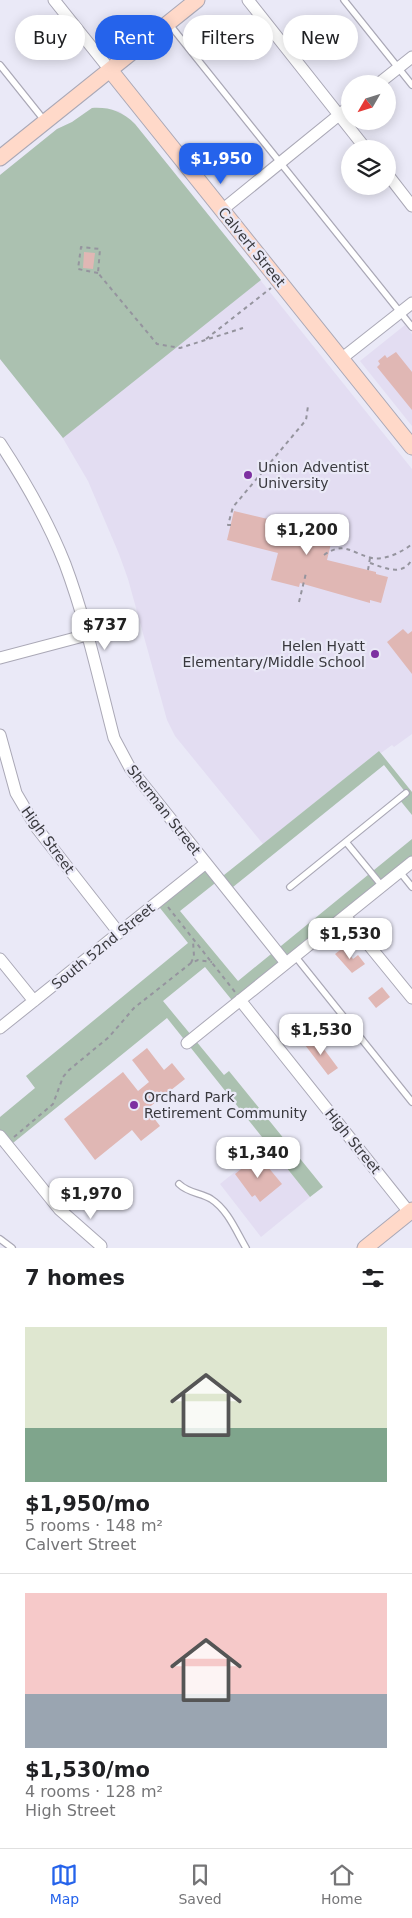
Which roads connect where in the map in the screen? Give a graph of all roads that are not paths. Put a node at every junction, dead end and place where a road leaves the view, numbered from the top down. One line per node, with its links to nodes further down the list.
1 (54, 0): 11 (street, Calvert Street)
2 (196, 0): 5 (street)
3 (248, 0): 14 (street)
4 (344, 0): 10 (lane)
5 (173, 19)
6 (173, 29): 18 (lane)
7 (412, 56): 10 (street)
8 (122, 60): 11 (street)
9 (0, 65): 15 (lane)
10 (398, 67): 12 (street); 13 (lane)
11 (110, 70): 15 (street); 21 (street, Calvert Street)
12 (389, 75)
13 (412, 85)
14 (339, 115): 16 (street); 18 (street)
15 (45, 122): 17 (street)
16 (359, 140)
17 (0, 158)
18 (280, 163): 21 (street); 23 (lane)
19 (396, 185): 20 (street)
20 (412, 206)
21 (222, 210): 25 (street, Calvert Street)
22 (412, 303): 23 (street)
23 (400, 312): 24 (lane); 25 (street)
24 (412, 327)
25 (341, 359): 27 (street, Calvert Street)
26 (0, 443): 28 (street, Sherman Street)
27 (412, 447)
28 (87, 635): 29 (street); 34 (street, Sherman Street)
29 (0, 658)
30 (0, 735): 40 (street, High Street)
31 (406, 793): 32 (lane)
32 (346, 842): 36 (lane); 37 (lane)
33 (412, 862): 35 (street)
34 (206, 863): 40 (street, South 52nd Street); 42 (street, Sherman Street)
35 (400, 872): 36 (street); 38 (lane)
36 (382, 886): 39 (street)
37 (290, 887)
38 (412, 888)
39 (345, 916): 42 (street); 44 (street)
40 (119, 933): 45 (street, South 52nd Street)
41 (0, 959): 45 (street)
42 (291, 959): 43 (street); 48 (lane)
43 (238, 996): 47 (street); 51 (street, High Street)
44 (412, 998)
45 (34, 1002): 46 (street, South 52nd Street)
46 (0, 1028)
47 (187, 1043)
48 (412, 1102)
49 (3, 1140): 53 (street)
50 (179, 1184): 55 (lane)
51 (411, 1211): 56 (street)
52 (0, 1239): 54 (lane)
53 (101, 1246)
54 (12, 1248)
55 (246, 1248)
56 (365, 1248)

